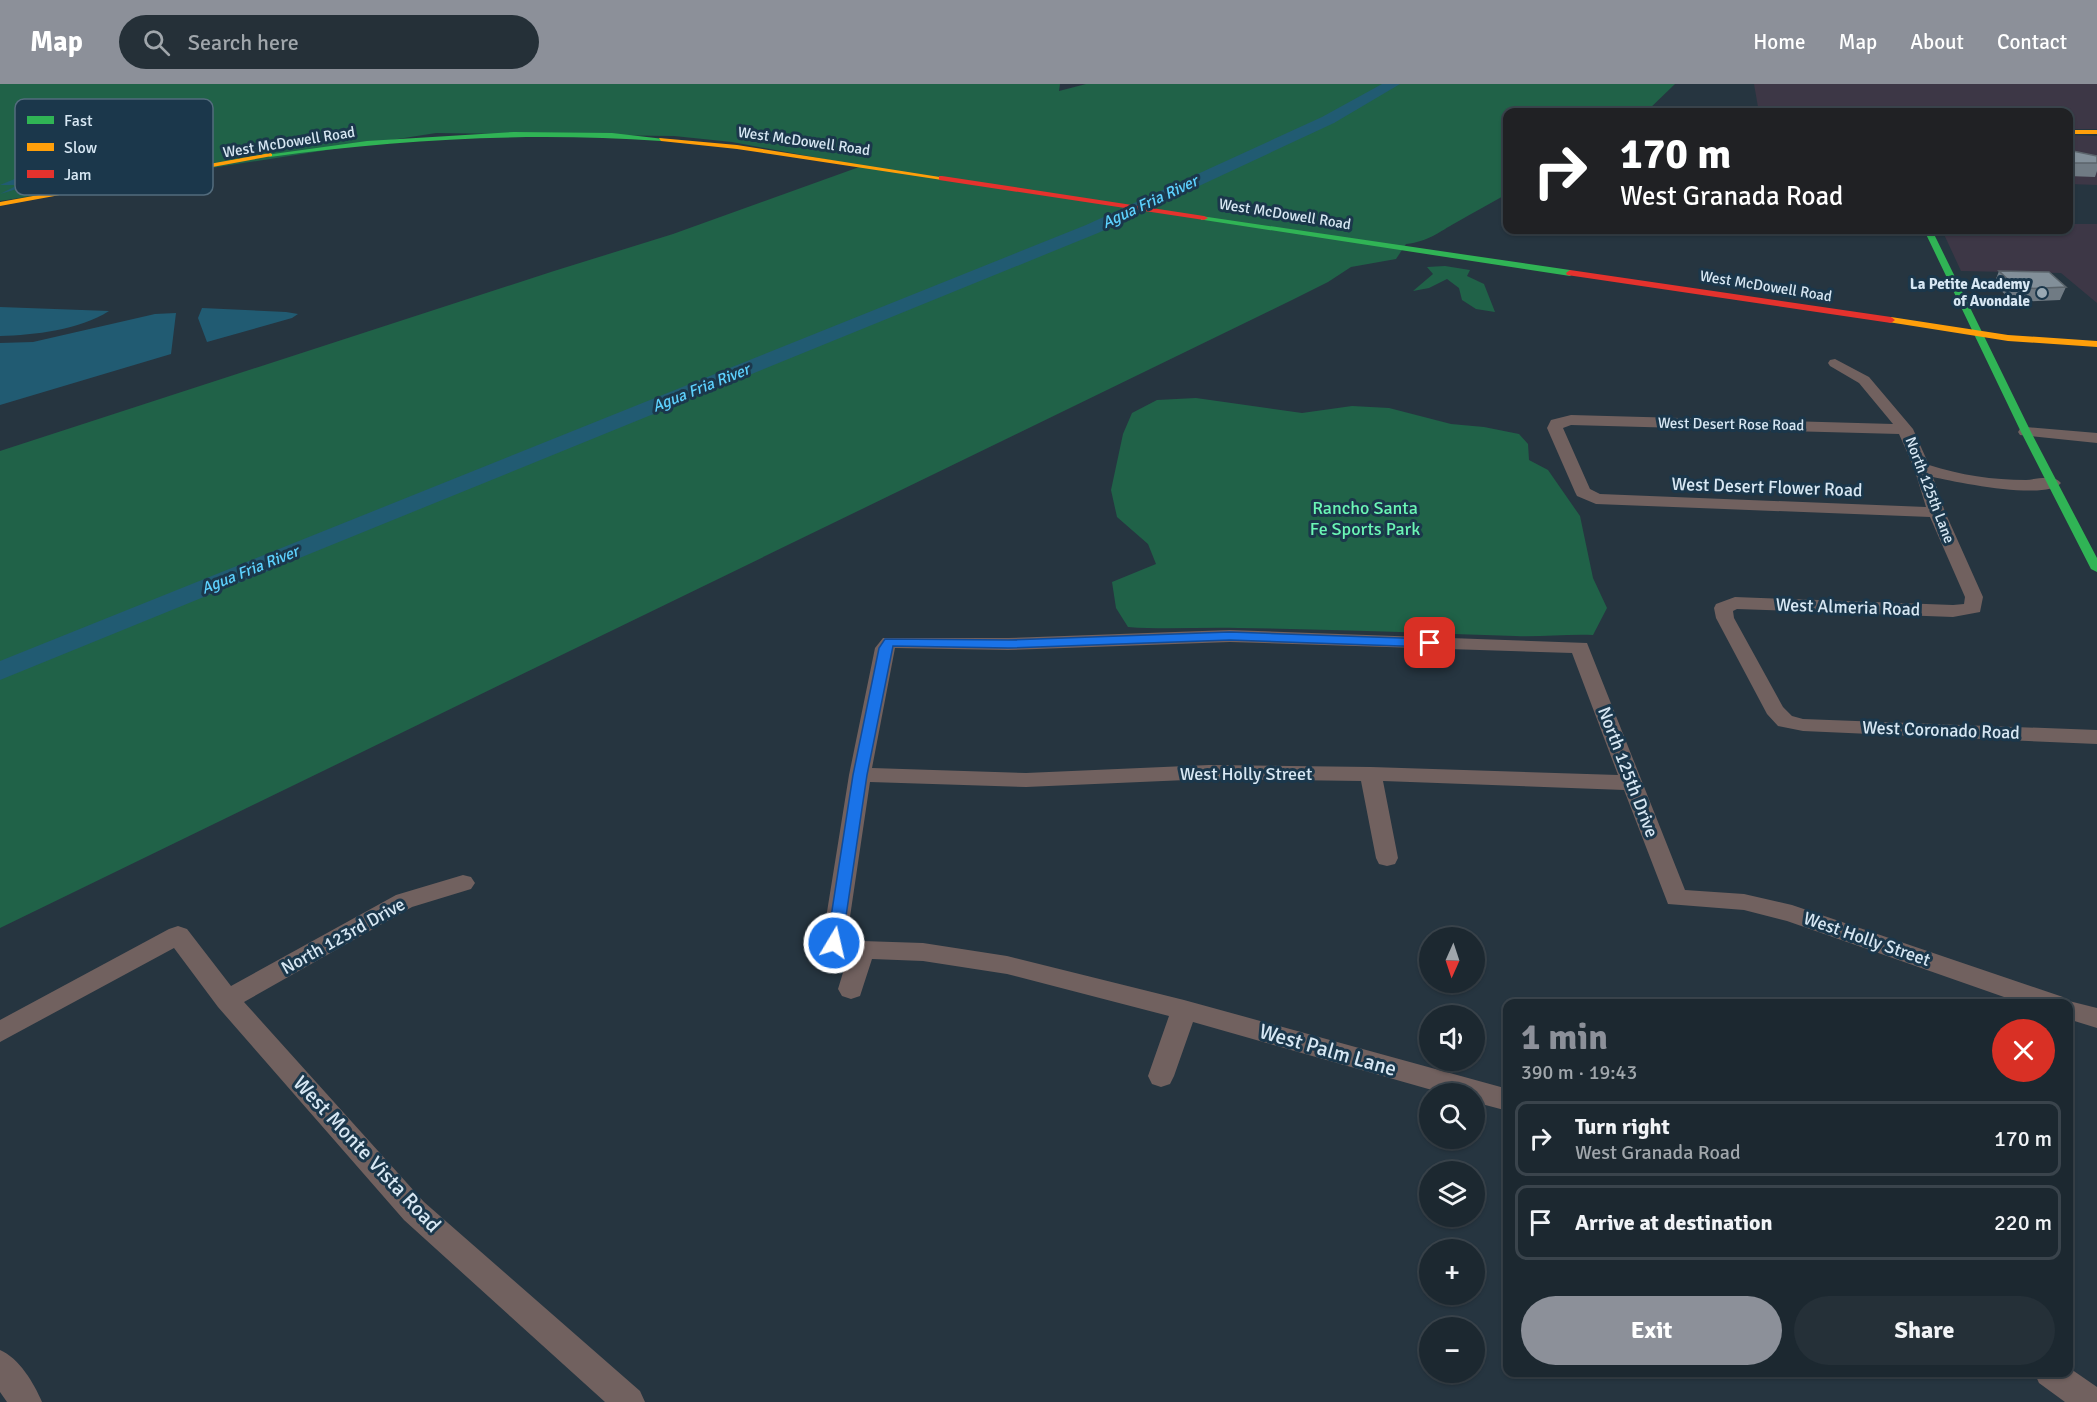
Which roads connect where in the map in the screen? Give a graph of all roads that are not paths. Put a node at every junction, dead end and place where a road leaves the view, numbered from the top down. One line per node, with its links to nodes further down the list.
1 (2073, 132): 2 (main road)
2 (2097, 132)
3 (515, 134): 4 (main road, West McDowell Road); 5 (main road, West McDowell Road); 11 (main road, West McDowell Road)
4 (213, 166)
5 (213, 171)
6 (51, 195): 8 (main road, West McDowell Road)
7 (82, 195): 9 (main road, West McDowell Road)
8 (0, 204)
9 (0, 210)
10 (1930, 234): 11 (main road)
11 (1978, 332): 12 (main road, West McDowell Road); 13 (main road, West McDowell Road); 16 (main road)
12 (2097, 335)
13 (2097, 344)
14 (1835, 363): 15 (street, North 125th Lane)
15 (1905, 429): 18 (street, North 125th Lane); 20 (street, West Desert Rose Road)
16 (2026, 432): 17 (street); 19 (main road)
17 (2097, 438)
18 (1922, 468): 19 (street); 21 (street, North 125th Lane)
19 (2053, 483): 22 (main road)
20 (1596, 499): 21 (street, West Desert Flower Road)
21 (1936, 512): 23 (street, North 125th Lane)
22 (2097, 569)
23 (1973, 608): 24 (street, West Almeria Road)
24 (1785, 722): 25 (street, West Coronado Road)
25 (2097, 736)
26 (1371, 774): 27 (street, West Holly Street); 28 (street, West Holly Street); 29 (street)
27 (860, 775): 28 (street, North 125th Drive); 32 (street, West Palm Lane)
28 (1632, 783): 31 (street, North 125th Drive)
29 (1387, 858)
30 (463, 884): 35 (street, North 123rd Drive)
31 (1676, 898): 34 (street, West Holly Street)
32 (862, 950): 33 (street); 36 (street, West Palm Lane)
33 (851, 989)
34 (2039, 999)
35 (227, 1000): 39 (street, West Monte Vista Road); 45 (street, West Monte Vista Road)
36 (1184, 1010): 40 (street); 41 (street, West Palm Lane)
37 (2073, 1011): 38 (street)
38 (2097, 1018)
39 (0, 1032)
40 (1161, 1076)
41 (1503, 1099)
42 (0, 1365): 44 (street)
43 (2057, 1377): 46 (street)
44 (26, 1402)
45 (629, 1402)
46 (2091, 1402)

